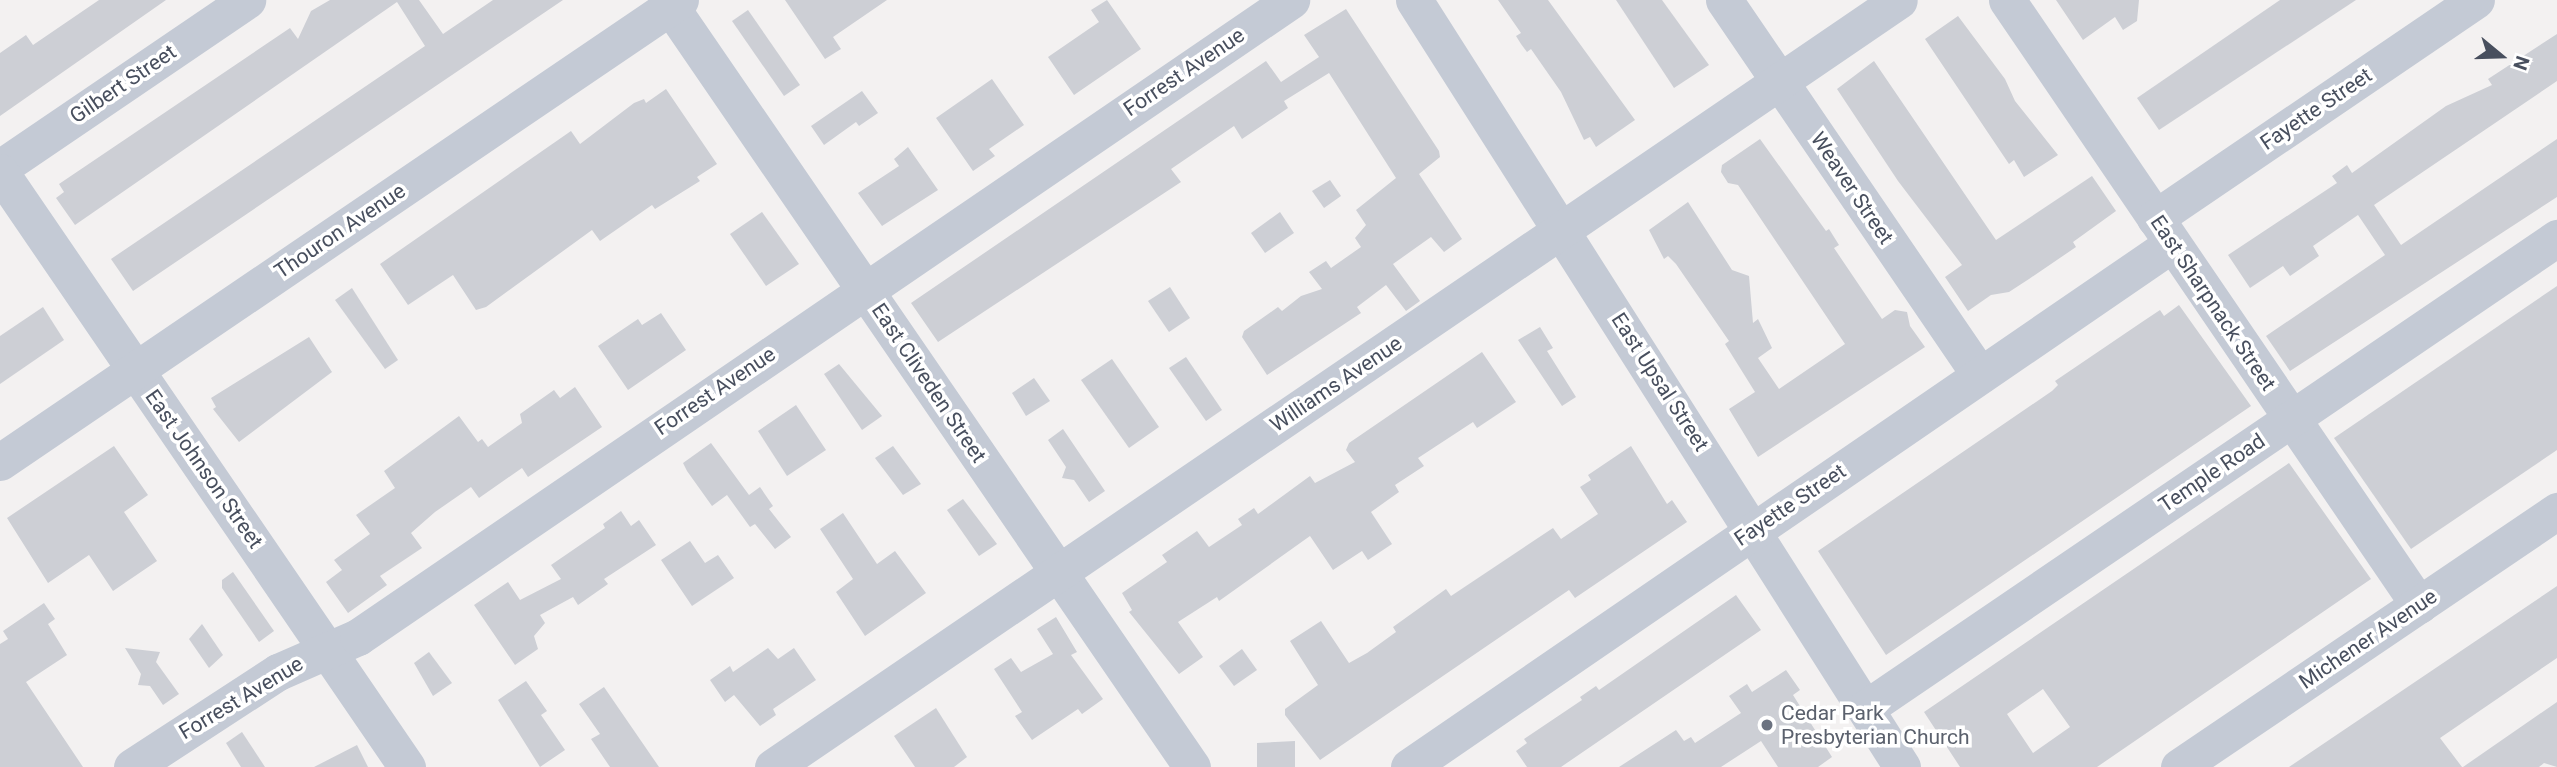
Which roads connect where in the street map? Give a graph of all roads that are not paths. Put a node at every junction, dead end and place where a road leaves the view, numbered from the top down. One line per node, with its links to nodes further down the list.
1 (247, 0): 10 (street, Gilbert Street)
2 (1291, 0): 14 (street, Forrest Avenue)
3 (1414, 0): 11 (street, East Upsal Street)
4 (1724, 0): 9 (street, Weaver Street)
5 (1899, 0): 9 (street, Williams Avenue)
6 (2007, 0): 12 (street, East Sharpnack Street)
7 (2476, 0): 12 (street, Fayette Street)
8 (672, 2): 14 (street, East Cliveden Street); 15 (street, Thouron Avenue)
9 (1780, 82): 11 (street, Williams Avenue); 16 (street, Weaver Street)
10 (0, 170): 15 (street, East Johnson Street)
11 (1562, 231): 20 (street, East Upsal Street); 21 (street, Williams Avenue)
12 (2164, 231): 16 (street, Fayette Street); 17 (street, East Sharpnack Street)
13 (2557, 238): 17 (street, Temple Road)
14 (866, 291): 21 (street, East Cliveden Street); 23 (street, Forrest Avenue)
15 (136, 370): 18 (street, Thouron Avenue); 23 (street, East Johnson Street)
16 (1980, 375): 20 (street, Fayette Street)
17 (2292, 418): 22 (street, East Sharpnack Street); 24 (street, Temple Road)
18 (0, 462)
19 (2557, 511): 22 (street, Michener Avenue)
20 (1754, 530): 24 (street, East Upsal Street); 29 (street, Fayette Street)
21 (1059, 572): 27 (street, Williams Avenue); 28 (street, East Cliveden Street)
22 (2419, 605): 31 (street, Michener Avenue)
23 (329, 652): 25 (street, Forrest Avenue); 26 (street, East Johnson Street)
24 (1866, 708): 30 (street, East Upsal Street)
25 (132, 767)
26 (407, 767)
27 (773, 767)
28 (1192, 767)
29 (1409, 767)
30 (1902, 767)
31 (2179, 767)

